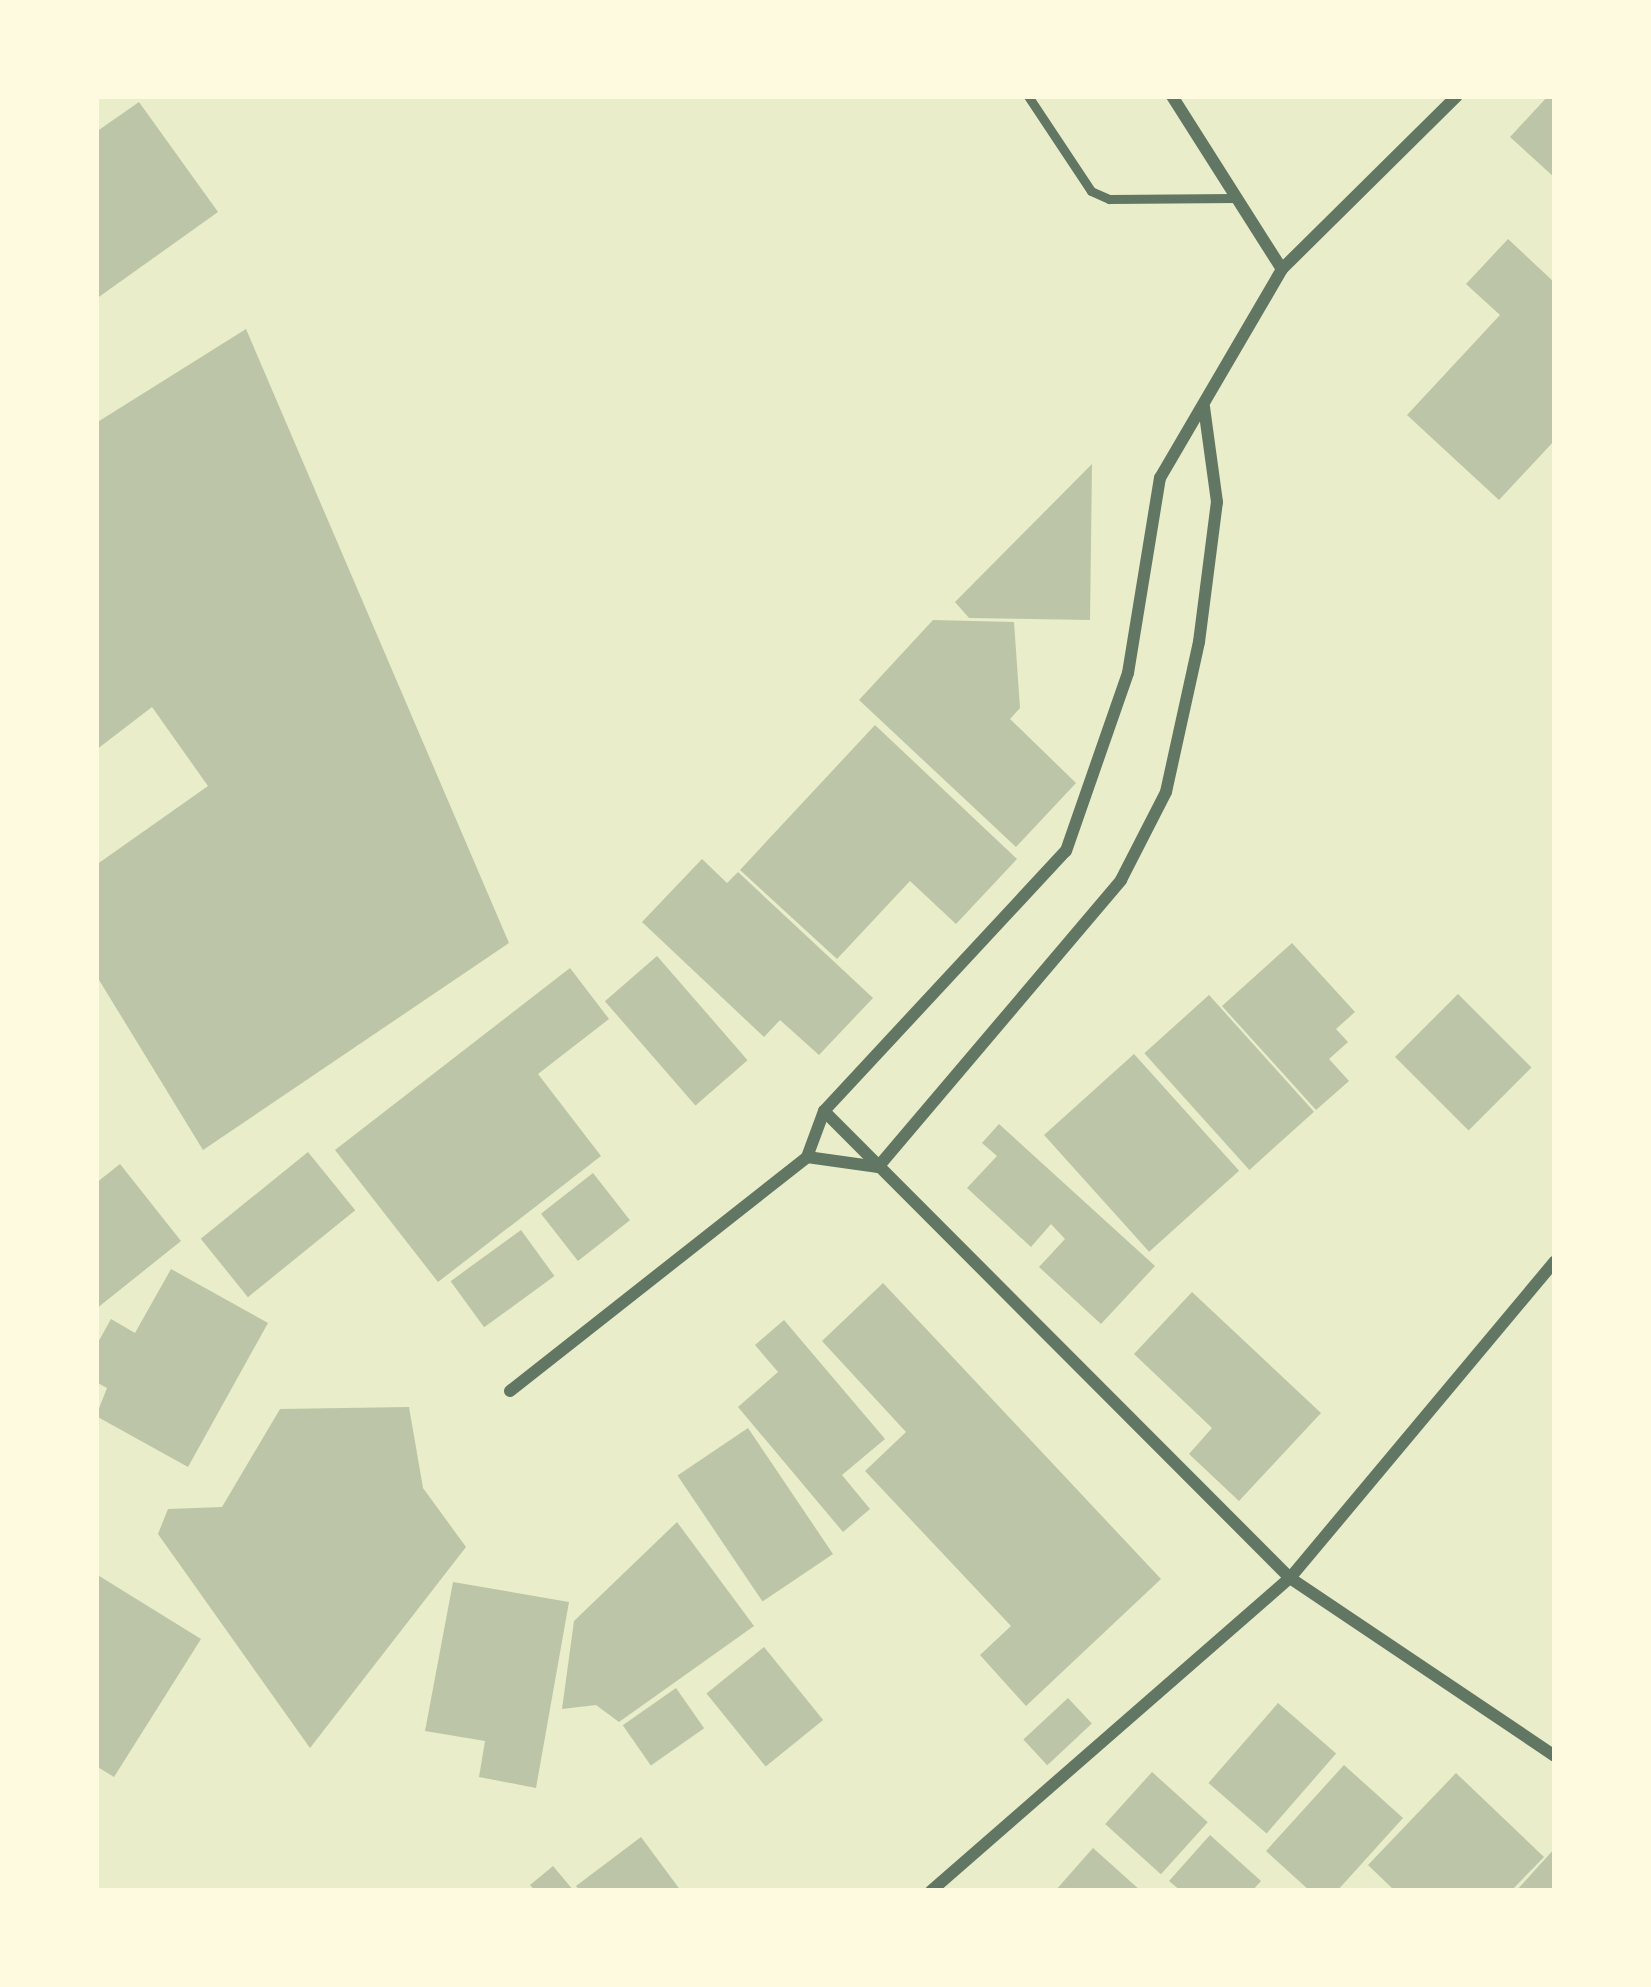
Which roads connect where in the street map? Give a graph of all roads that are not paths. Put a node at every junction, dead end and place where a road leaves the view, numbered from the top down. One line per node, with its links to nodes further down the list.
1 (1028, 96): 4 (lane)
2 (1172, 96): 4 (street)
3 (1456, 96): 5 (street)
4 (1236, 198): 5 (street)
5 (1282, 269): 6 (street)
6 (1204, 406): 7 (street); 9 (street)
7 (824, 1111): 8 (street); 9 (street)
8 (807, 1157): 9 (street); 11 (street)
9 (878, 1167): 12 (street)
10 (1555, 1261): 12 (street)
11 (510, 1391)
12 (1290, 1578): 13 (street); 14 (street)
13 (1555, 1756)
14 (931, 1891)

